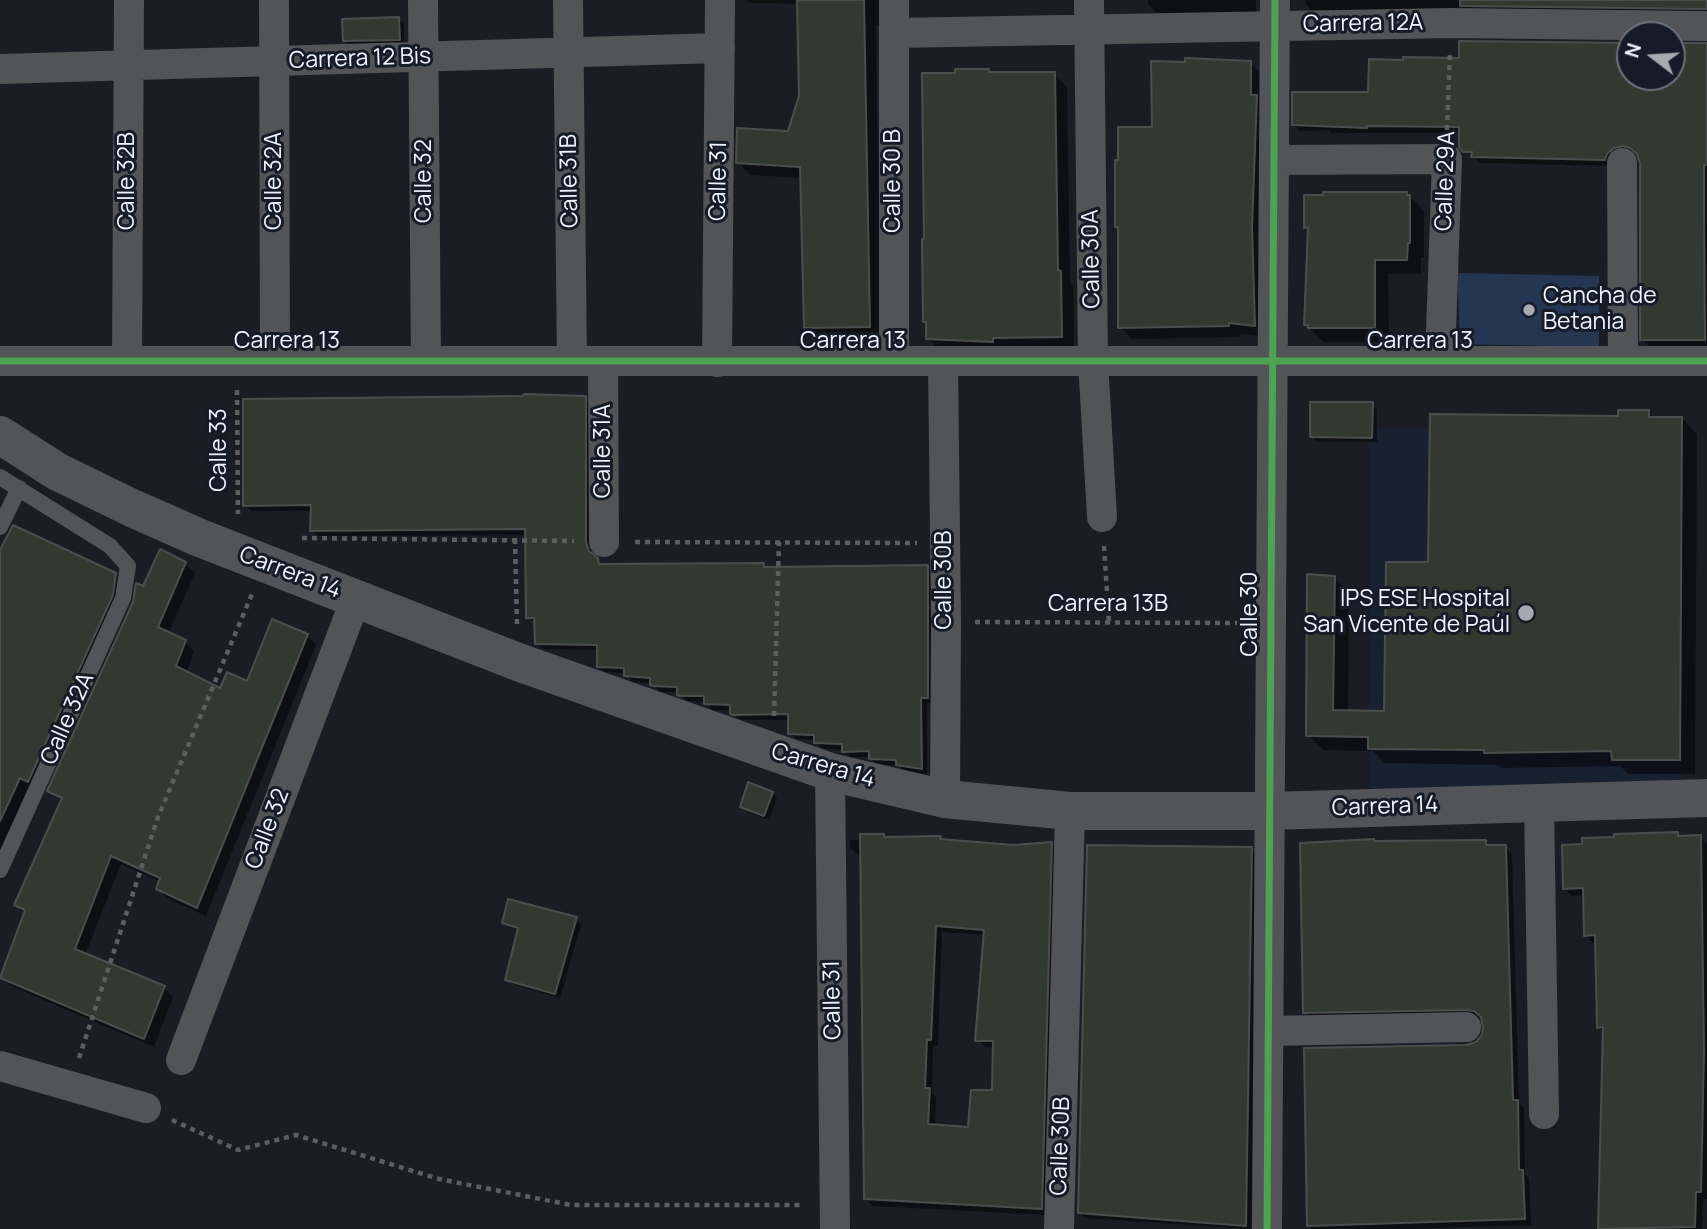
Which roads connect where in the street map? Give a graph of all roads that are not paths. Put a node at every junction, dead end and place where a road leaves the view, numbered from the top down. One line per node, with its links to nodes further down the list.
1 (129, 0): 15 (street, Calle 32B)
2 (274, 0): 14 (street, Calle 32A)
3 (424, 0): 13 (street, Calle 32)
4 (568, 0): 12 (street, Calle 31B)
5 (720, 0): 11 (street, Calle 31)
6 (894, 0): 10 (street, Calle 30 B)
7 (1275, 13): 8 (street, Carrera 12A); 9 (street, Carrera 12A); 17 (street, Calle 30)
8 (1090, 14): 10 (street, Carrera 12A); 26 (street, Calle 30A)
9 (1707, 26)
10 (894, 33): 25 (street, Calle 30 B)
11 (720, 48): 12 (street, Carrera 12 Bis); 31 (street, Calle 31)
12 (569, 52): 13 (street, Carrera 12 Bis); 23 (street, Calle 31B)
13 (424, 57): 14 (street, Carrera 12 Bis); 22 (street, Calle 32)
14 (275, 61): 15 (street, Carrera 12 Bis); 21 (street, Calle 32A)
15 (128, 66): 16 (street, Carrera 12 Bis); 20 (street, Calle 32B)
16 (0, 69)
17 (1274, 160): 27 (street, Calle 30); 28 (street, Calle 29A)
18 (1622, 163): 29 (street)
19 (0, 361): 20 (street, Carrera 13)
20 (127, 361): 21 (street, Carrera 13)
21 (275, 361): 22 (street, Carrera 13)
22 (426, 361): 23 (street, Carrera 13)
23 (572, 361): 24 (street, Carrera 13)
24 (603, 361): 31 (street, Carrera 13); 38 (street, Calle 31A)
25 (894, 361): 31 (street, Carrera 13); 32 (street, Carrera 13)
26 (1093, 361): 27 (street, Carrera 13); 32 (street, Carrera 13); 36 (street, Calle 30A)
27 (1273, 361): 28 (street, Carrera 13); 45 (street, Calle 30)
28 (1440, 361): 29 (street, Carrera 13)
29 (1623, 361): 30 (street, Carrera 13)
30 (1707, 361)
31 (717, 362)
32 (943, 362): 42 (street, Calle 30B)
33 (0, 435): 39 (main road, Carrera 14)
34 (0, 477): 35 (lane)
35 (19, 488): 37 (lane); 46 (lane, Calle 32A)
36 (1102, 517)
37 (0, 527)
38 (604, 542)
39 (356, 598): 40 (main road, Carrera 14); 49 (street, Calle 32)
40 (831, 772): 42 (main road, Carrera 14); 53 (street, Calle 31)
41 (1707, 798): 43 (main road, Carrera 14)
42 (945, 799): 44 (main road, Carrera 14)
43 (1539, 803): 45 (main road, Carrera 14); 52 (street)
44 (1070, 811): 45 (main road, Carrera 14); 54 (street, Calle 30B)
45 (1270, 811): 48 (street, Calle 30)
46 (0, 870)
47 (1466, 1027): 48 (street)
48 (1269, 1031): 55 (street, Calle 30)
49 (181, 1060)
50 (0, 1066): 51 (street)
51 (146, 1108)
52 (1544, 1114)
53 (835, 1217)
54 (1059, 1229)
55 (1267, 1229)

